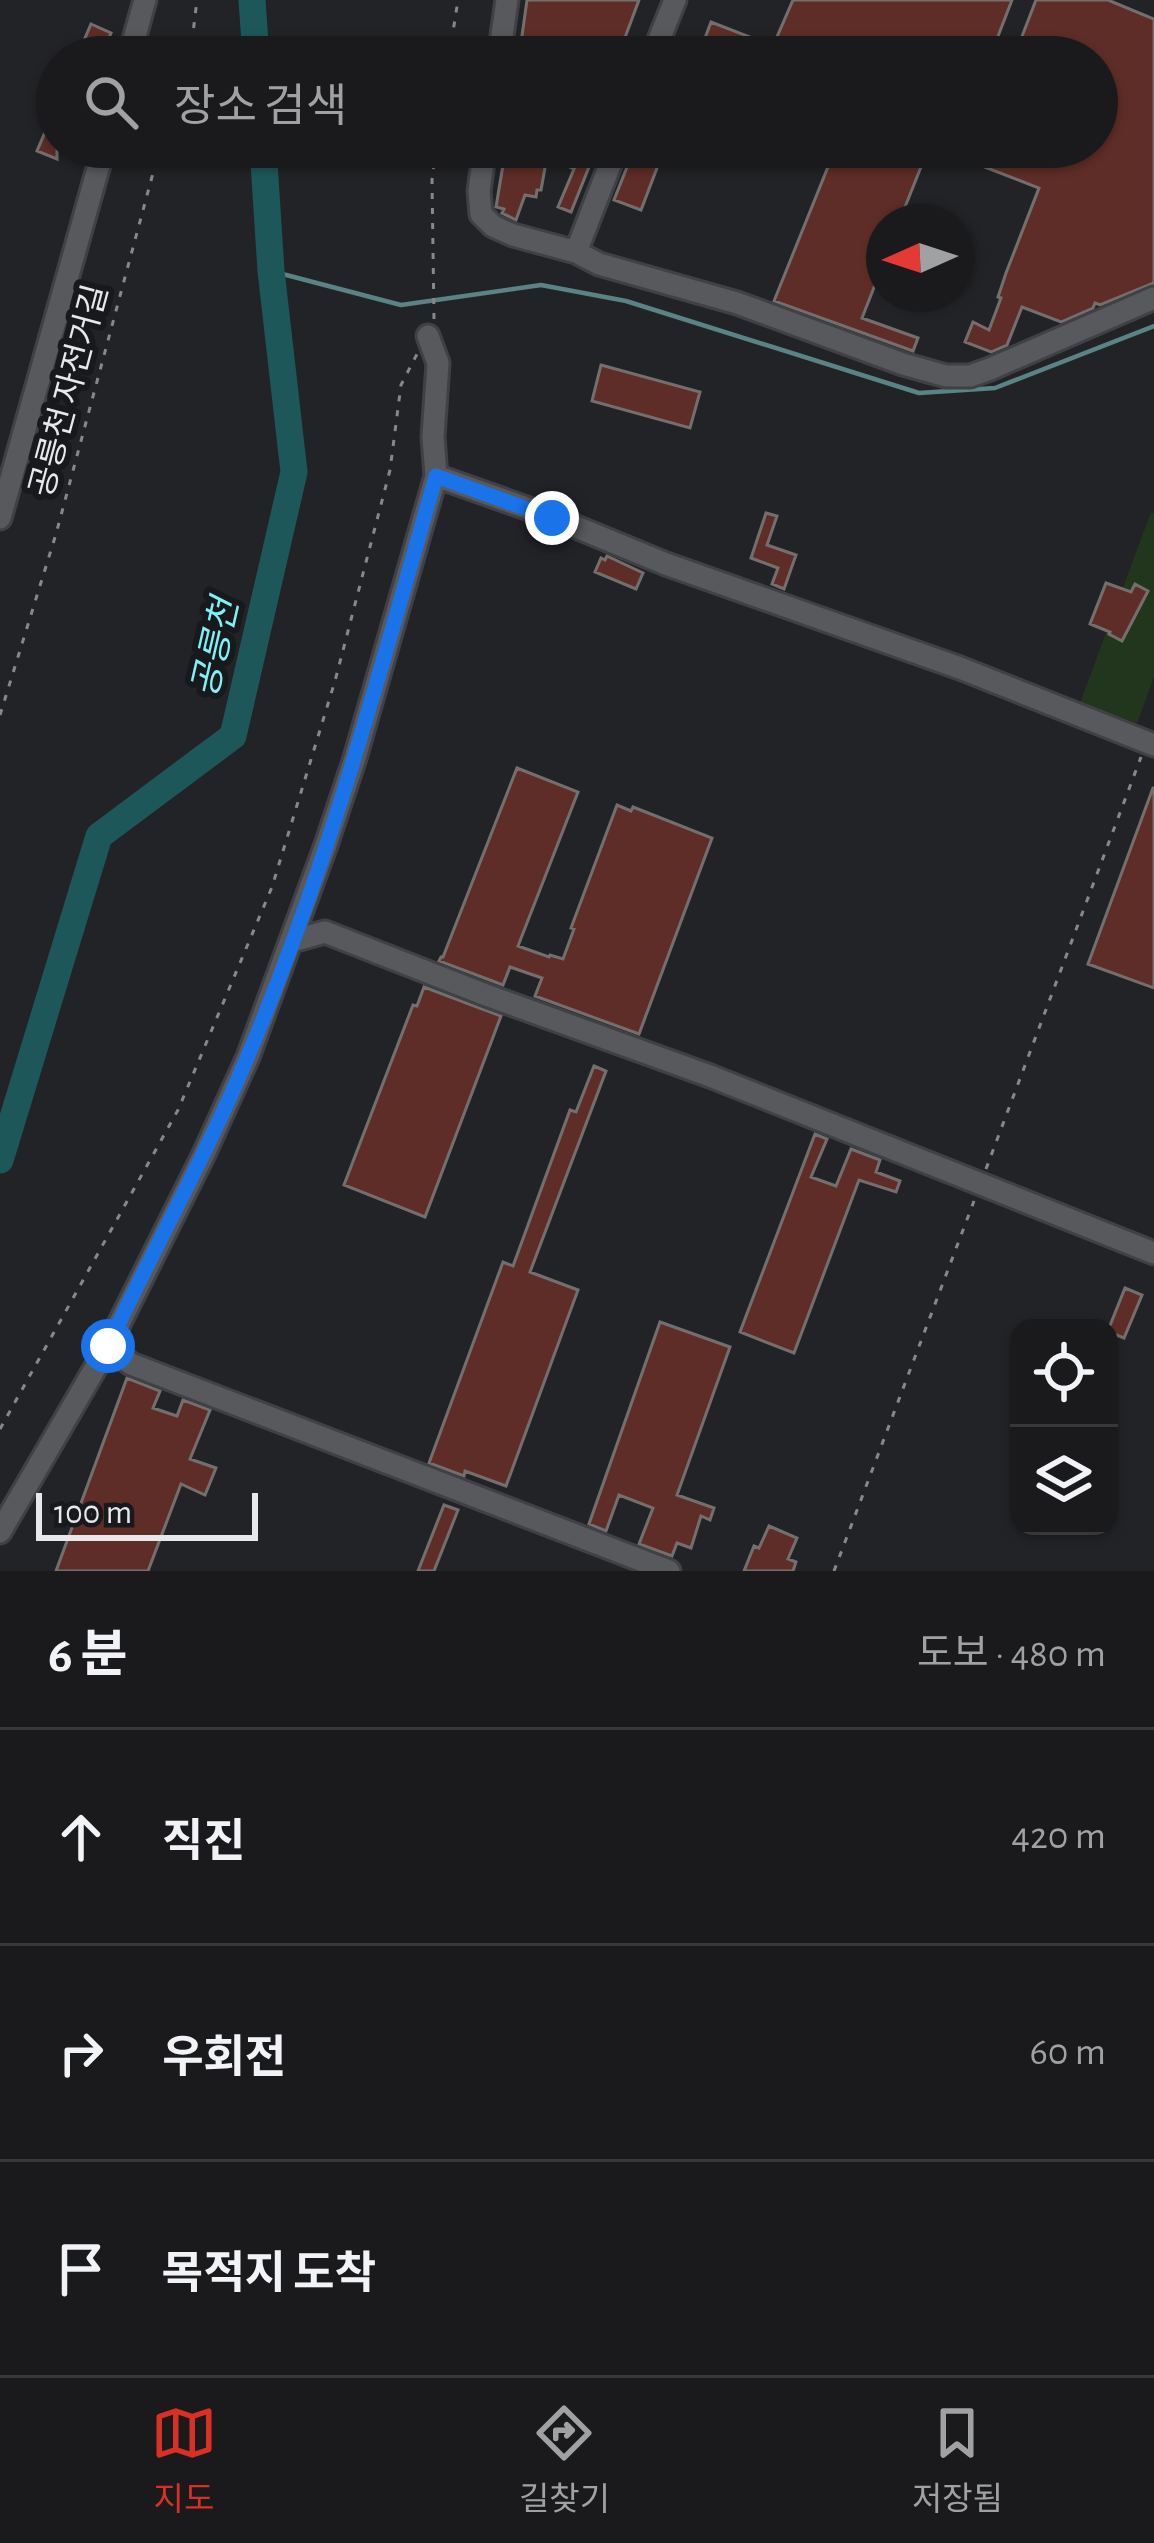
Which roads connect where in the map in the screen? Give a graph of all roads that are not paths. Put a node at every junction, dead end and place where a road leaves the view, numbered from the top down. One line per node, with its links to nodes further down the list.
1 (145, 0): 4 (street)
2 (507, 0): 5 (street)
3 (675, 0): 6 (street)
4 (135, 36)
5 (502, 36)
6 (660, 36)
7 (98, 168): 14 (street)
8 (482, 168): 10 (street)
9 (609, 168): 10 (street)
10 (576, 252): 11 (street)
11 (1154, 298)
12 (428, 336): 13 (street)
13 (436, 476): 15 (street); 16 (street)
14 (0, 518)
15 (1150, 743)
16 (292, 940): 17 (street); 18 (street)
17 (1154, 1253)
18 (108, 1346): 19 (street); 20 (street)
19 (0, 1532)
20 (669, 1571)

